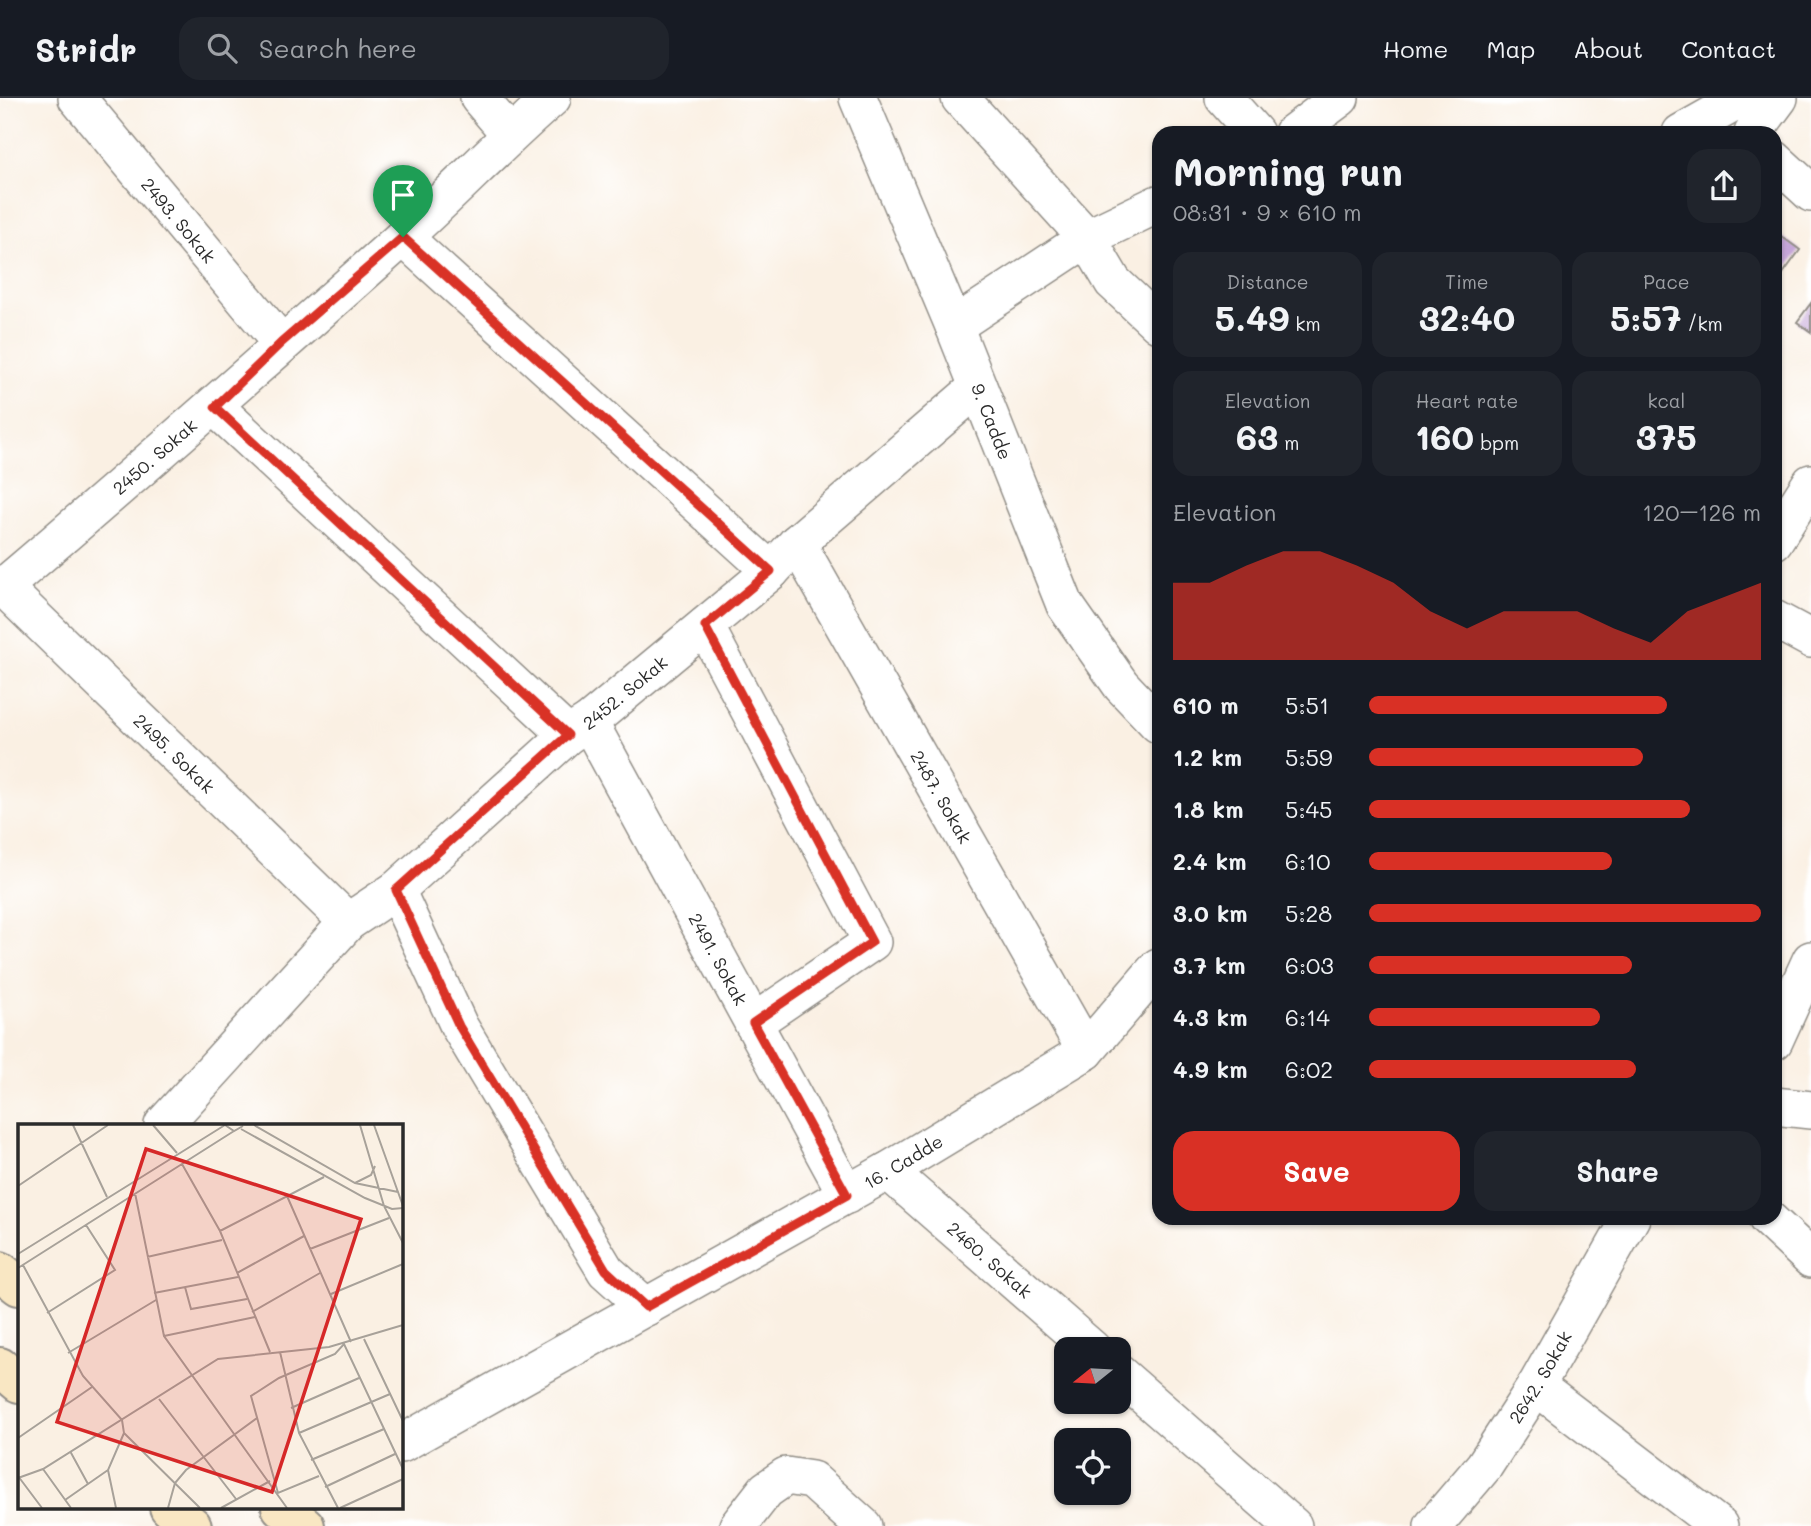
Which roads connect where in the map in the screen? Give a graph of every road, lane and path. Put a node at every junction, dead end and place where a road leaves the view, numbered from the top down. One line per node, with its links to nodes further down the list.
1 (77, 98): 22 (street, 2493. Sokak)
2 (479, 98): 14 (street)
3 (552, 98): 14 (street, 2450. Sokak)
4 (858, 98): 21 (street, 9. Cadde)
5 (960, 98): 19 (street)
6 (1224, 98): 10 (street)
7 (1340, 98): 11 (street)
8 (1743, 98): 12 (street)
9 (1779, 98): 13 (street)
10 (1249, 126)
11 (1302, 126)
12 (1693, 126)
13 (1758, 126)
14 (510, 134): 18 (street, 2450. Sokak)
15 (1782, 166): 16 (street)
16 (1811, 193)
17 (1152, 207): 19 (street)
18 (403, 237): 22 (street, 2450. Sokak); 28 (street)
19 (1087, 238): 20 (street); 21 (street)
20 (1152, 318)
21 (954, 326): 23 (street, 9. Cadde)
22 (281, 343): 24 (street, 2450. Sokak)
23 (978, 387): 27 (street, 2452. Sokak); 33 (street, 9. Cadde)
24 (215, 407): 29 (street, 2450. Sokak); 34 (street, 2491. Sokak)
25 (1811, 483): 26 (street)
26 (1782, 528)
27 (797, 543): 28 (street, 2452. Sokak); 41 (street, 2487. Sokak)
28 (771, 571): 31 (street, 2452. Sokak)
29 (1, 586): 36 (street, 2495. Sokak)
30 (1782, 624): 32 (street)
31 (705, 626): 34 (street, 2452. Sokak); 39 (street)
32 (1811, 639)
33 (1152, 718)
34 (578, 729): 35 (street, 2452. Sokak); 39 (street, 2491. Sokak)
35 (396, 890): 36 (street, 2452. Sokak); 50 (street)
36 (348, 922): 44 (street, 2452. Sokak)
37 (1811, 960): 40 (street)
38 (1152, 974): 41 (street, 16. Cadde)
39 (753, 1023): 46 (street, 2491. Sokak)
40 (1782, 1023)
41 (1086, 1051): 45 (street, 16. Cadde)
42 (1782, 1107): 43 (street)
43 (1811, 1110)
44 (164, 1124)
45 (888, 1171): 46 (street, 16. Cadde); 51 (street, 2460. Sokak)
46 (847, 1195): 50 (street, 16. Cadde)
47 (1627, 1225): 55 (street, 2642. Sokak)
48 (1775, 1225): 49 (street)
49 (1811, 1259)
50 (646, 1307): 56 (street, 16. Cadde)
51 (1078, 1337)
52 (0, 1367): 53 (street)
53 (18, 1382)
54 (1131, 1384): 61 (street)
55 (1536, 1387): 62 (street, 2642. Sokak); 63 (street)
56 (402, 1443)
57 (170, 1508): 58 (street)
58 (192, 1526)
59 (738, 1526): 60 (street)
60 (863, 1526)
61 (1293, 1526)
62 (1433, 1526)
63 (1719, 1526)

